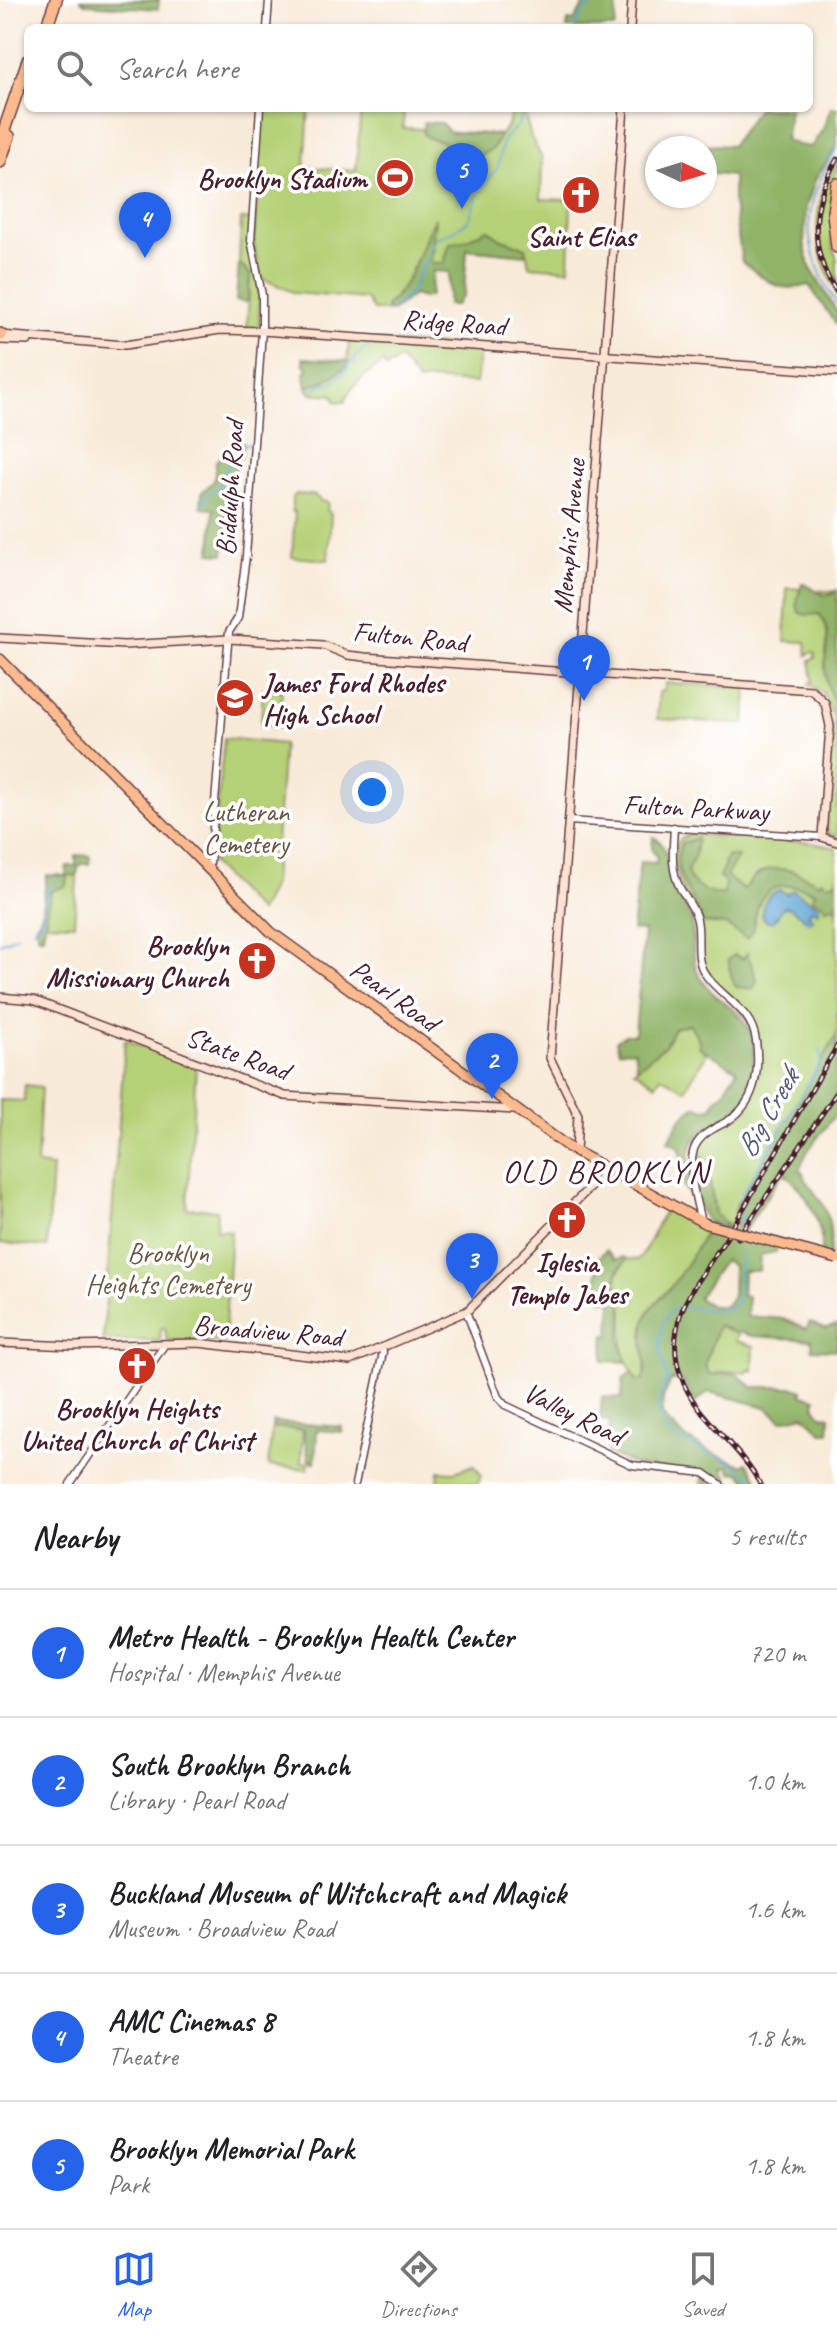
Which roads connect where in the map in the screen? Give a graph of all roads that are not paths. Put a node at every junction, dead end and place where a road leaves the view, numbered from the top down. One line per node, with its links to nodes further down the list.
1 (49, 0): 5 (highway)
2 (56, 0): 6 (highway)
3 (269, 0): 7 (street)
4 (632, 0): 8 (main road)
5 (40, 24)
6 (47, 24)
7 (267, 24)
8 (630, 24)
9 (24, 72): 13 (highway)
10 (24, 93): 14 (highway)
11 (260, 112): 17 (street, Biddulph Road)
12 (624, 112): 19 (main road, Memphis Avenue)
13 (0, 142)
14 (0, 162)
15 (837, 184): 16 (highway)
16 (837, 247)
17 (262, 331): 18 (main road, Ridge Road); 19 (main road, Ridge Road); 22 (street, Biddulph Road)
18 (0, 336)
19 (603, 355): 20 (main road, Ridge Road); 24 (main road, Memphis Avenue)
20 (837, 372)
21 (0, 638): 22 (main road, Fulton Road)
22 (229, 639): 24 (main road, Fulton Road); 29 (street, Biddulph Road)
23 (0, 659): 29 (main road, Pearl Road)
24 (579, 674): 25 (main road, Memphis Avenue); 27 (main road, Fulton Road)
25 (568, 821): 26 (street, Fulton Parkway); 32 (main road, Memphis Avenue)
26 (674, 827): 27 (street, Fulton Parkway); 34 (street)
27 (822, 837): 28 (main road)
28 (837, 842)
29 (206, 867): 31 (main road, Pearl Road)
30 (0, 997): 31 (main road, State Road)
31 (517, 1110): 32 (main road, Pearl Road)
32 (576, 1153): 33 (main road, Pearl Road)
33 (607, 1170): 34 (main road, Pearl Road); 36 (main road, Broadview Road)
34 (703, 1223): 35 (main road, Pearl Road, bridge)
35 (837, 1259)
36 (466, 1311): 39 (main road, Broadview Road); 42 (street, Valley Road)
37 (0, 1343): 38 (main road, Broadview Road)
38 (165, 1344): 39 (main road, Broadview Road); 40 (street)
39 (382, 1348): 41 (street)
40 (70, 1484)
41 (355, 1484)
42 (720, 1484)

